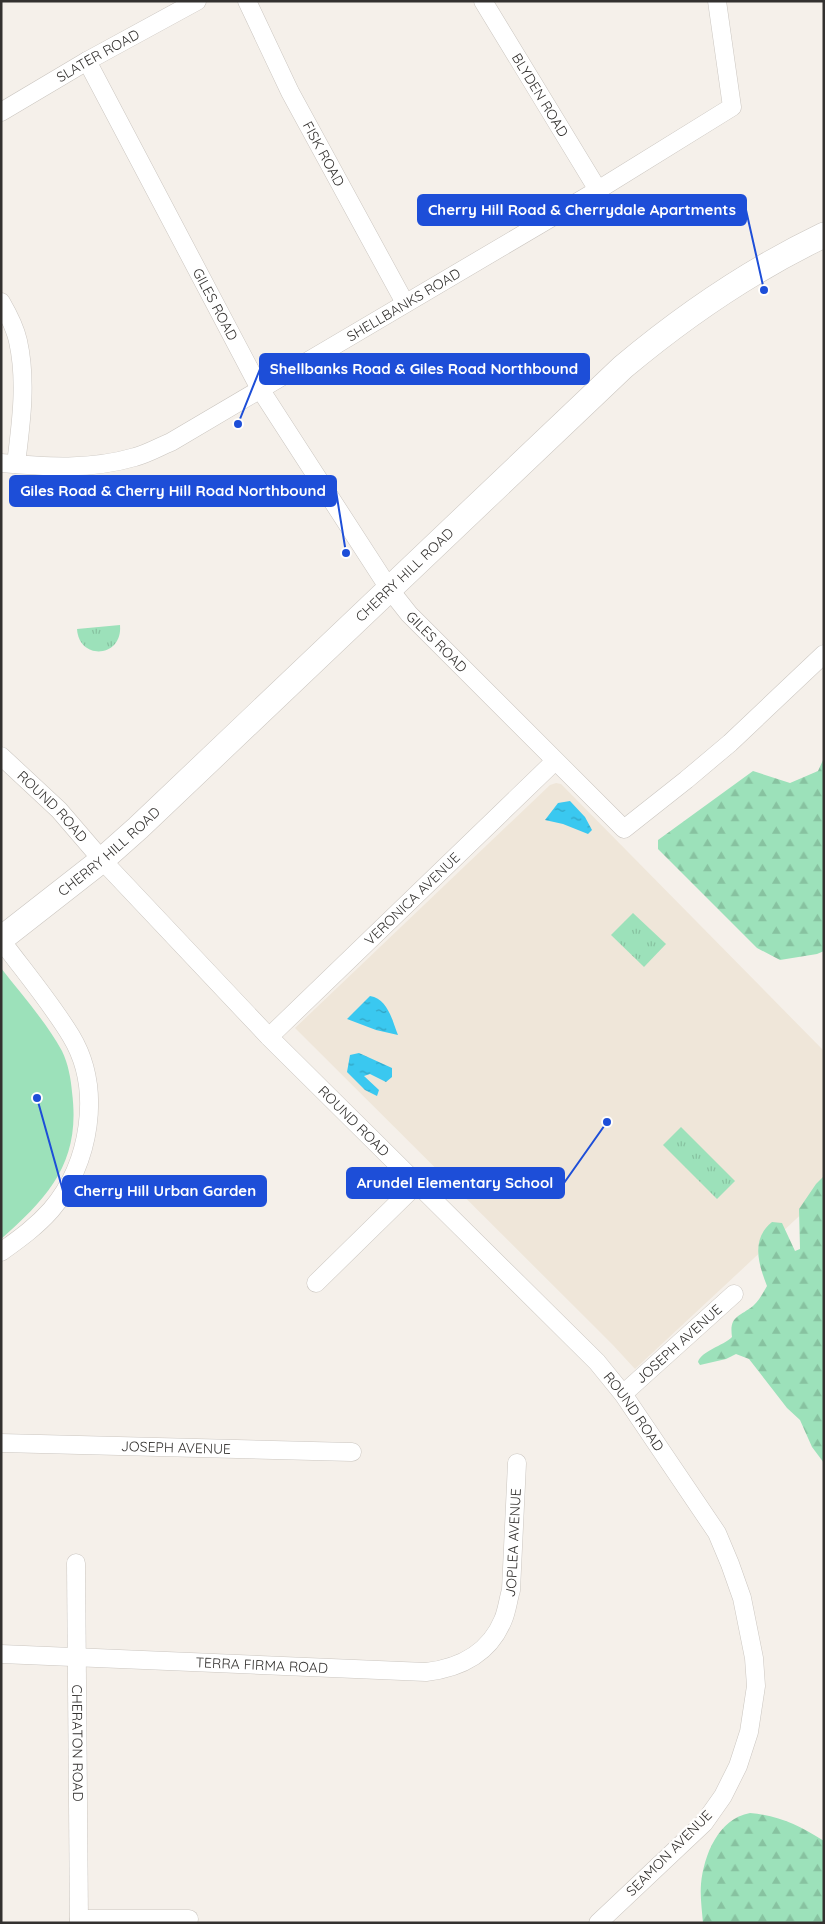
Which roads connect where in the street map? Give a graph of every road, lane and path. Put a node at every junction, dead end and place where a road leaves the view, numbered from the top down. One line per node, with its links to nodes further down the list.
1 (197, 1): 5 (street, SLATER ROAD)
2 (247, 1): 10 (street, FISK ROAD)
3 (483, 1): 7 (street, BLYDEN ROAD)
4 (717, 1): 7 (street, SHELLBANKS ROAD)
5 (87, 61): 6 (street, SLATER ROAD); 11 (street, GILES ROAD)
6 (1, 112)
7 (598, 190): 10 (street, SHELLBANKS ROAD)
8 (824, 235): 13 (street, CHERRY HILL ROAD)
9 (1, 302): 12 (street)
10 (405, 303): 11 (street, SHELLBANKS ROAD)
11 (260, 389): 12 (street, SHELLBANKS ROAD); 13 (street, GILES ROAD)
12 (9, 463)
13 (390, 590): 16 (street, GILES ROAD); 17 (street, CHERRY HILL ROAD)
14 (824, 654): 16 (street, GILES ROAD)
15 (1, 756): 17 (street, ROUND ROAD)
16 (556, 761): 19 (street, VERONICA AVENUE)
17 (102, 860): 18 (street, CHERRY HILL ROAD); 19 (street, ROUND ROAD)
18 (1, 940): 21 (street)
19 (269, 1037): 20 (street, ROUND ROAD)
20 (418, 1184): 22 (street); 24 (street, ROUND ROAD)
21 (1, 1252)
22 (316, 1283)
23 (734, 1294): 24 (street, JOSEPH AVENUE)
24 (623, 1394): 30 (street, ROUND ROAD)
25 (1, 1443): 26 (street, JOSEPH AVENUE)
26 (352, 1452)
27 (517, 1463): 29 (street, JOPLEA AVENUE)
28 (76, 1563): 32 (street, CHERATON ROAD)
29 (503, 1620): 32 (street, TERRA FIRMA ROAD)
30 (749, 1632): 35 (street, SEAMON AVENUE)
31 (1, 1654): 32 (street, TERRA FIRMA ROAD)
32 (77, 1658): 34 (street, CHERATON ROAD)
33 (189, 1919): 34 (street)
34 (79, 1921)
35 (598, 1923)

